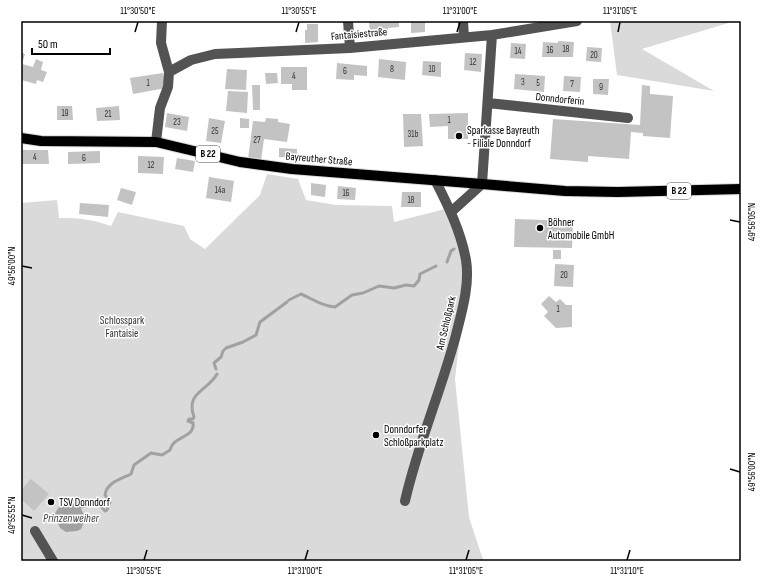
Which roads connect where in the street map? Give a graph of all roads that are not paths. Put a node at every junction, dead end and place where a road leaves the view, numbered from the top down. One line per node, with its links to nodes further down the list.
1 (162, 21): 8 (street)
2 (348, 21): 7 (street)
3 (464, 21): 6 (street)
4 (577, 21): 5 (street, Fantaisiestraße)
5 (492, 35): 6 (street, Fantaisiestraße); 9 (street)
6 (464, 37): 7 (street, Fantaisiestraße)
7 (350, 48): 8 (street, Fantaisiestraße)
8 (169, 72): 12 (street)
9 (488, 103): 10 (street, Donndorferin); 14 (street)
10 (628, 118)
11 (21, 138): 12 (main road, Bayreuther Straße / B 22)
12 (156, 142): 13 (main road, Bayreuther Straße / B 22)
13 (435, 180): 14 (main road, Bayreuther Straße / B 22); 16 (street, Am Schloßpark)
14 (482, 184): 15 (main road, Bayreuther Straße / B 22); 16 (street)
15 (741, 189)
16 (451, 212): 17 (street, Am Schloßpark)
17 (405, 501)
18 (35, 531): 19 (street)
19 (52, 561)

